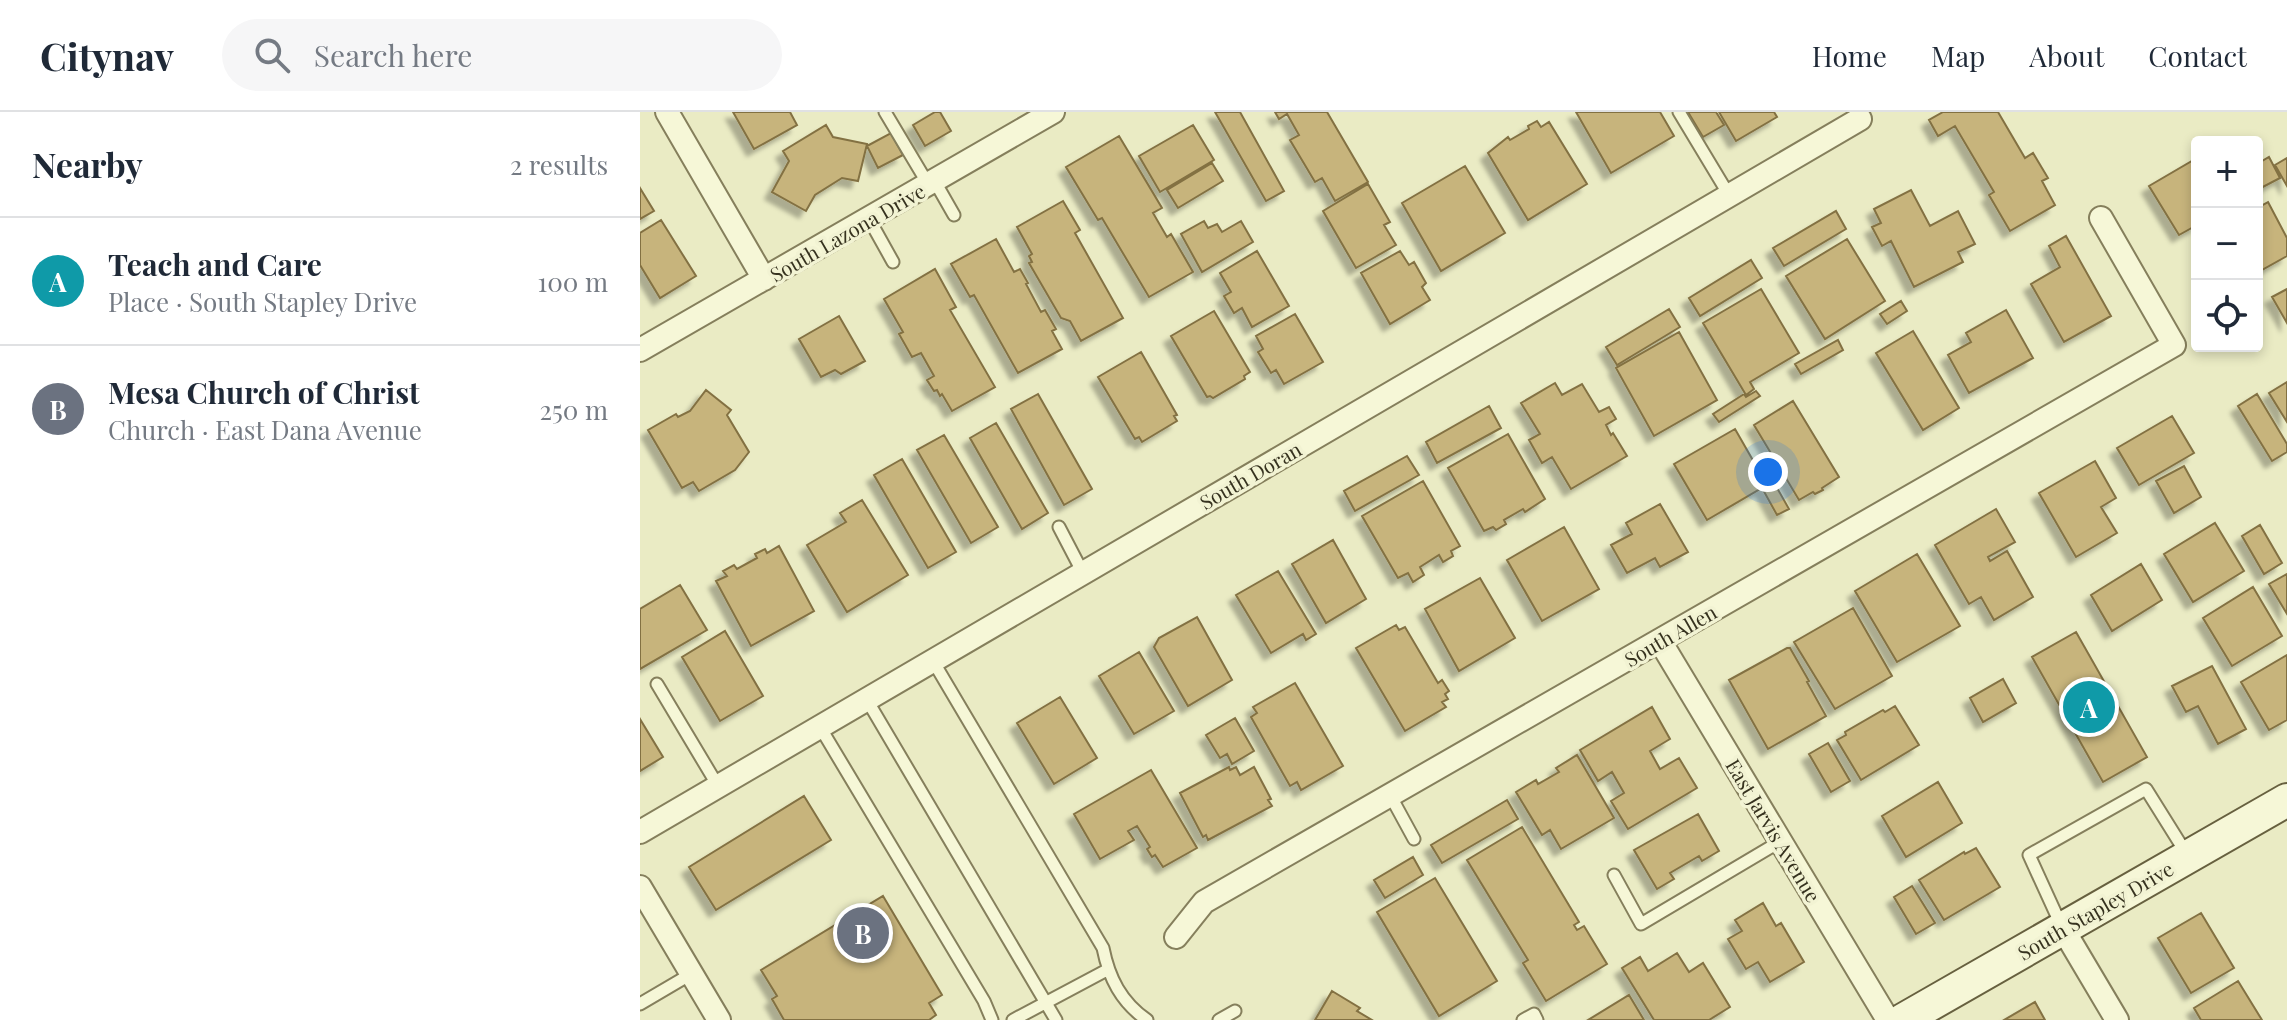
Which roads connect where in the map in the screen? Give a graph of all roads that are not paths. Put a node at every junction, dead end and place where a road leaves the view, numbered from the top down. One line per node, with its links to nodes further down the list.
1 (667, 112): 12 (street)
2 (885, 112): 6 (lane)
3 (1053, 112): 6 (street, South Lazona Drive)
4 (1679, 112): 7 (lane)
5 (1860, 119): 7 (street, South Doran)
6 (931, 182): 8 (lane); 10 (street, South Lazona Drive)
7 (1729, 195): 15 (street, South Doran)
8 (954, 215)
9 (2101, 218): 16 (street, South Allen)
10 (869, 219): 11 (lane); 12 (street, South Lazona Drive)
11 (893, 262)
12 (764, 279): 13 (street, South Lazona Drive)
13 (640, 350)
14 (1059, 527): 15 (lane)
15 (1083, 573): 17 (street, South Doran)
16 (1660, 641): 22 (street, South Allen); 26 (street, East Jarvis Avenue)
17 (933, 661): 19 (street, South Doran); 32 (lane)
18 (657, 684): 21 (lane)
19 (867, 700): 20 (street, South Doran); 34 (lane)
20 (820, 727): 21 (street, South Doran); 38 (lane)
21 (718, 786): 24 (street, South Doran)
22 (1390, 795): 25 (lane); 31 (street, South Allen)
23 (2287, 800): 27 (main road, South Stapley Drive)
24 (640, 832)
25 (1414, 839)
26 (1781, 841): 28 (lane); 45 (street, East Jarvis Avenue)
27 (2189, 856): 30 (main road, South Stapley Drive); 30 (lane)
28 (1614, 875)
29 (640, 887): 33 (street)
30 (2063, 929): 46 (main road, South Stapley Drive); 47 (street)
31 (1176, 937)
32 (1107, 970): 34 (lane); 41 (lane)
33 (691, 974): 35 (lane); 37 (street)
34 (1046, 1003): 39 (lane); 40 (lane)
35 (640, 1004)
36 (1235, 1011): 42 (lane)
37 (719, 1020)
38 (992, 1020)
39 (1013, 1020)
40 (1056, 1020)
41 (1147, 1020)
42 (1219, 1020)
43 (1523, 1020): 44 (lane)
44 (1537, 1020)
45 (1888, 1020)
46 (1903, 1020)
47 (2117, 1020)

